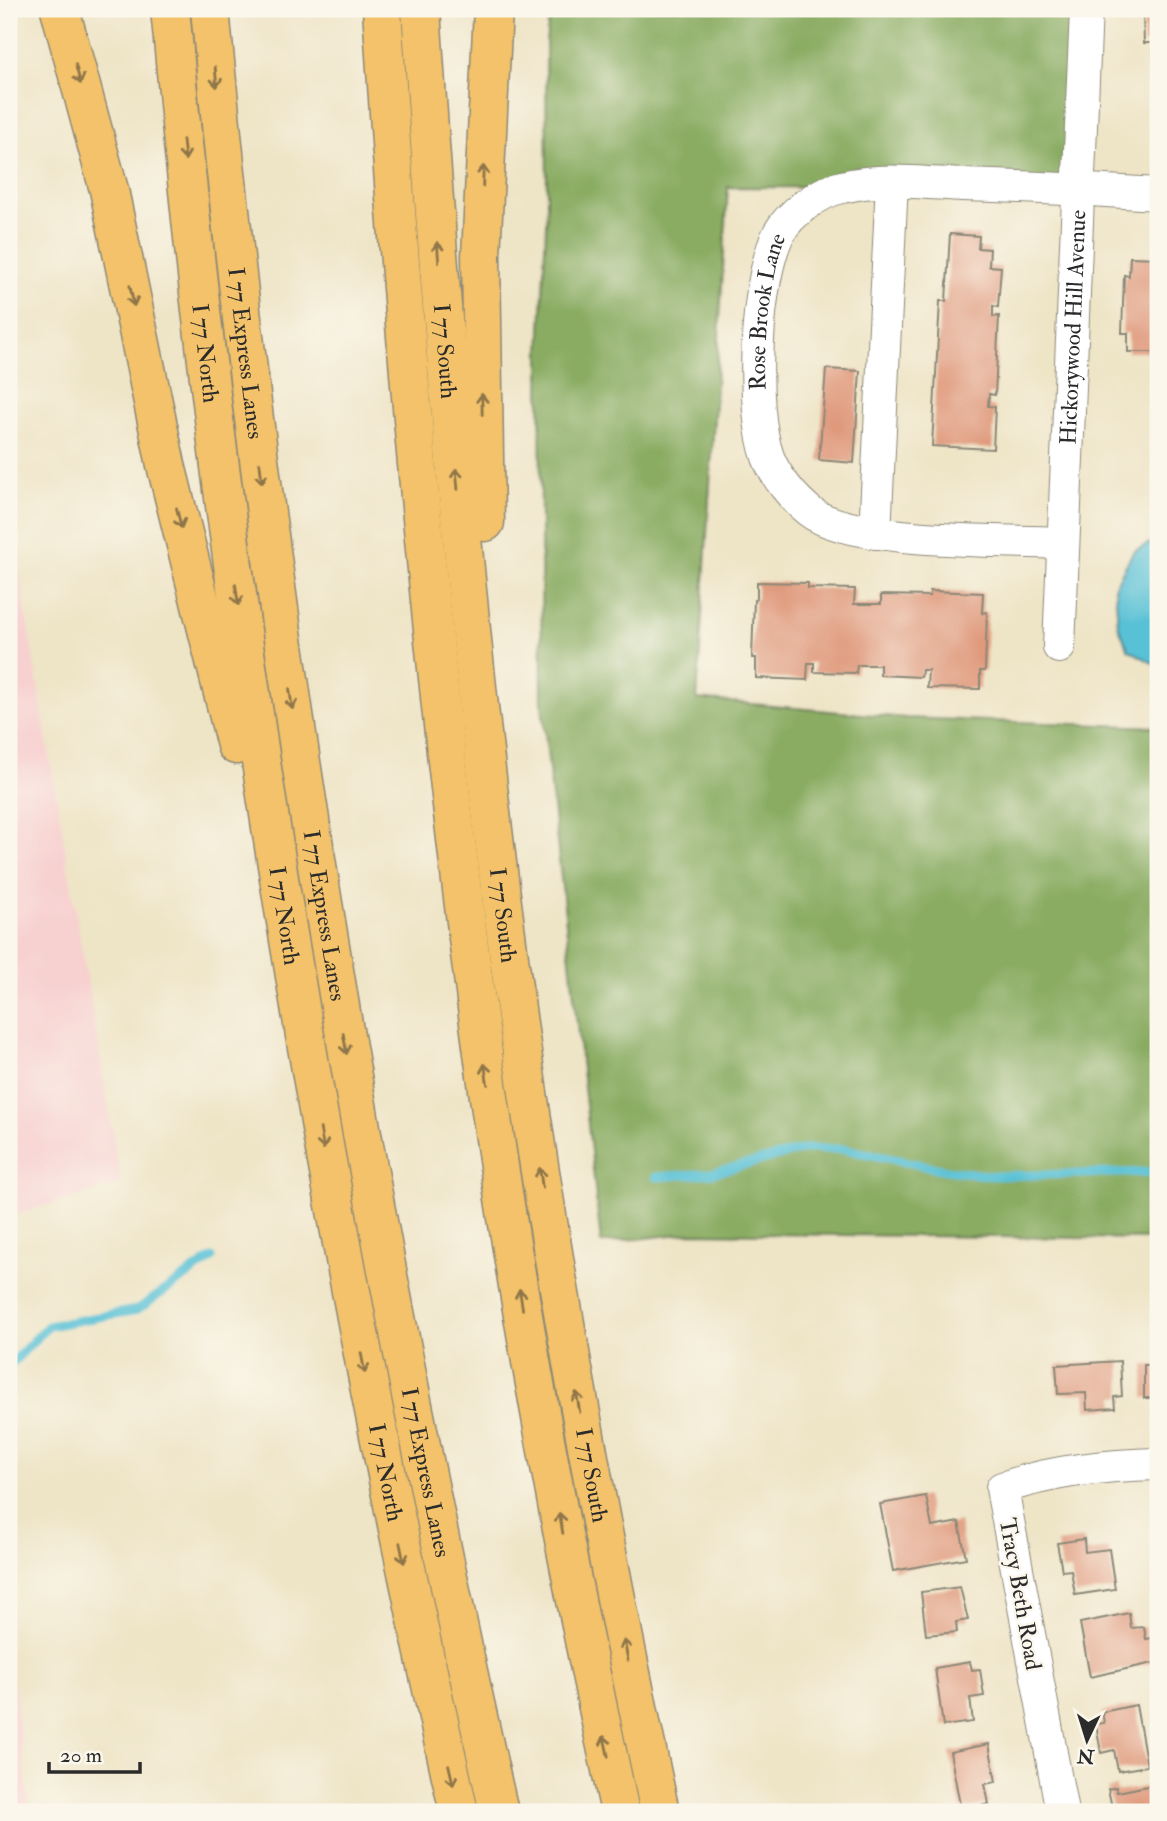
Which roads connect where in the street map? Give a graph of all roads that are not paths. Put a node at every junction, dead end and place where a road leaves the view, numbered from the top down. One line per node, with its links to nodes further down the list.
1 (60, 9): 15 (highway, one-way to 15)
2 (170, 9): 15 (highway, I 77 North, one-way to 15)
3 (210, 9): 18 (highway, I 77 Express Lanes, one-way to 18)
4 (382, 9): 19 (highway, one-way to 4)
5 (421, 9): 14 (highway, I 77 South, one-way to 5)
6 (493, 9): 14 (highway, one-way to 6)
7 (1086, 9): 9 (street, Hickorywood Hill Avenue)
8 (892, 182): 9 (street, Rose Brook Lane); 11 (street); 11 (street, Rose Brook Lane)
9 (1079, 189): 10 (street, Rose Brook Lane); 12 (street, Hickorywood Hill Avenue)
10 (1158, 194)
11 (875, 533): 12 (street, Rose Brook Lane)
12 (1063, 543): 13 (street, Hickorywood Hill Avenue)
13 (1059, 647)
14 (492, 815): 20 (highway, I 77 South, one-way to 14)
15 (294, 976): 17 (highway, I 77 North, one-way to 17)
16 (1158, 1464): 21 (street, Tracy Beth Road)
17 (459, 1812)
18 (499, 1812)
19 (620, 1812)
20 (660, 1812)
21 (1062, 1812)

